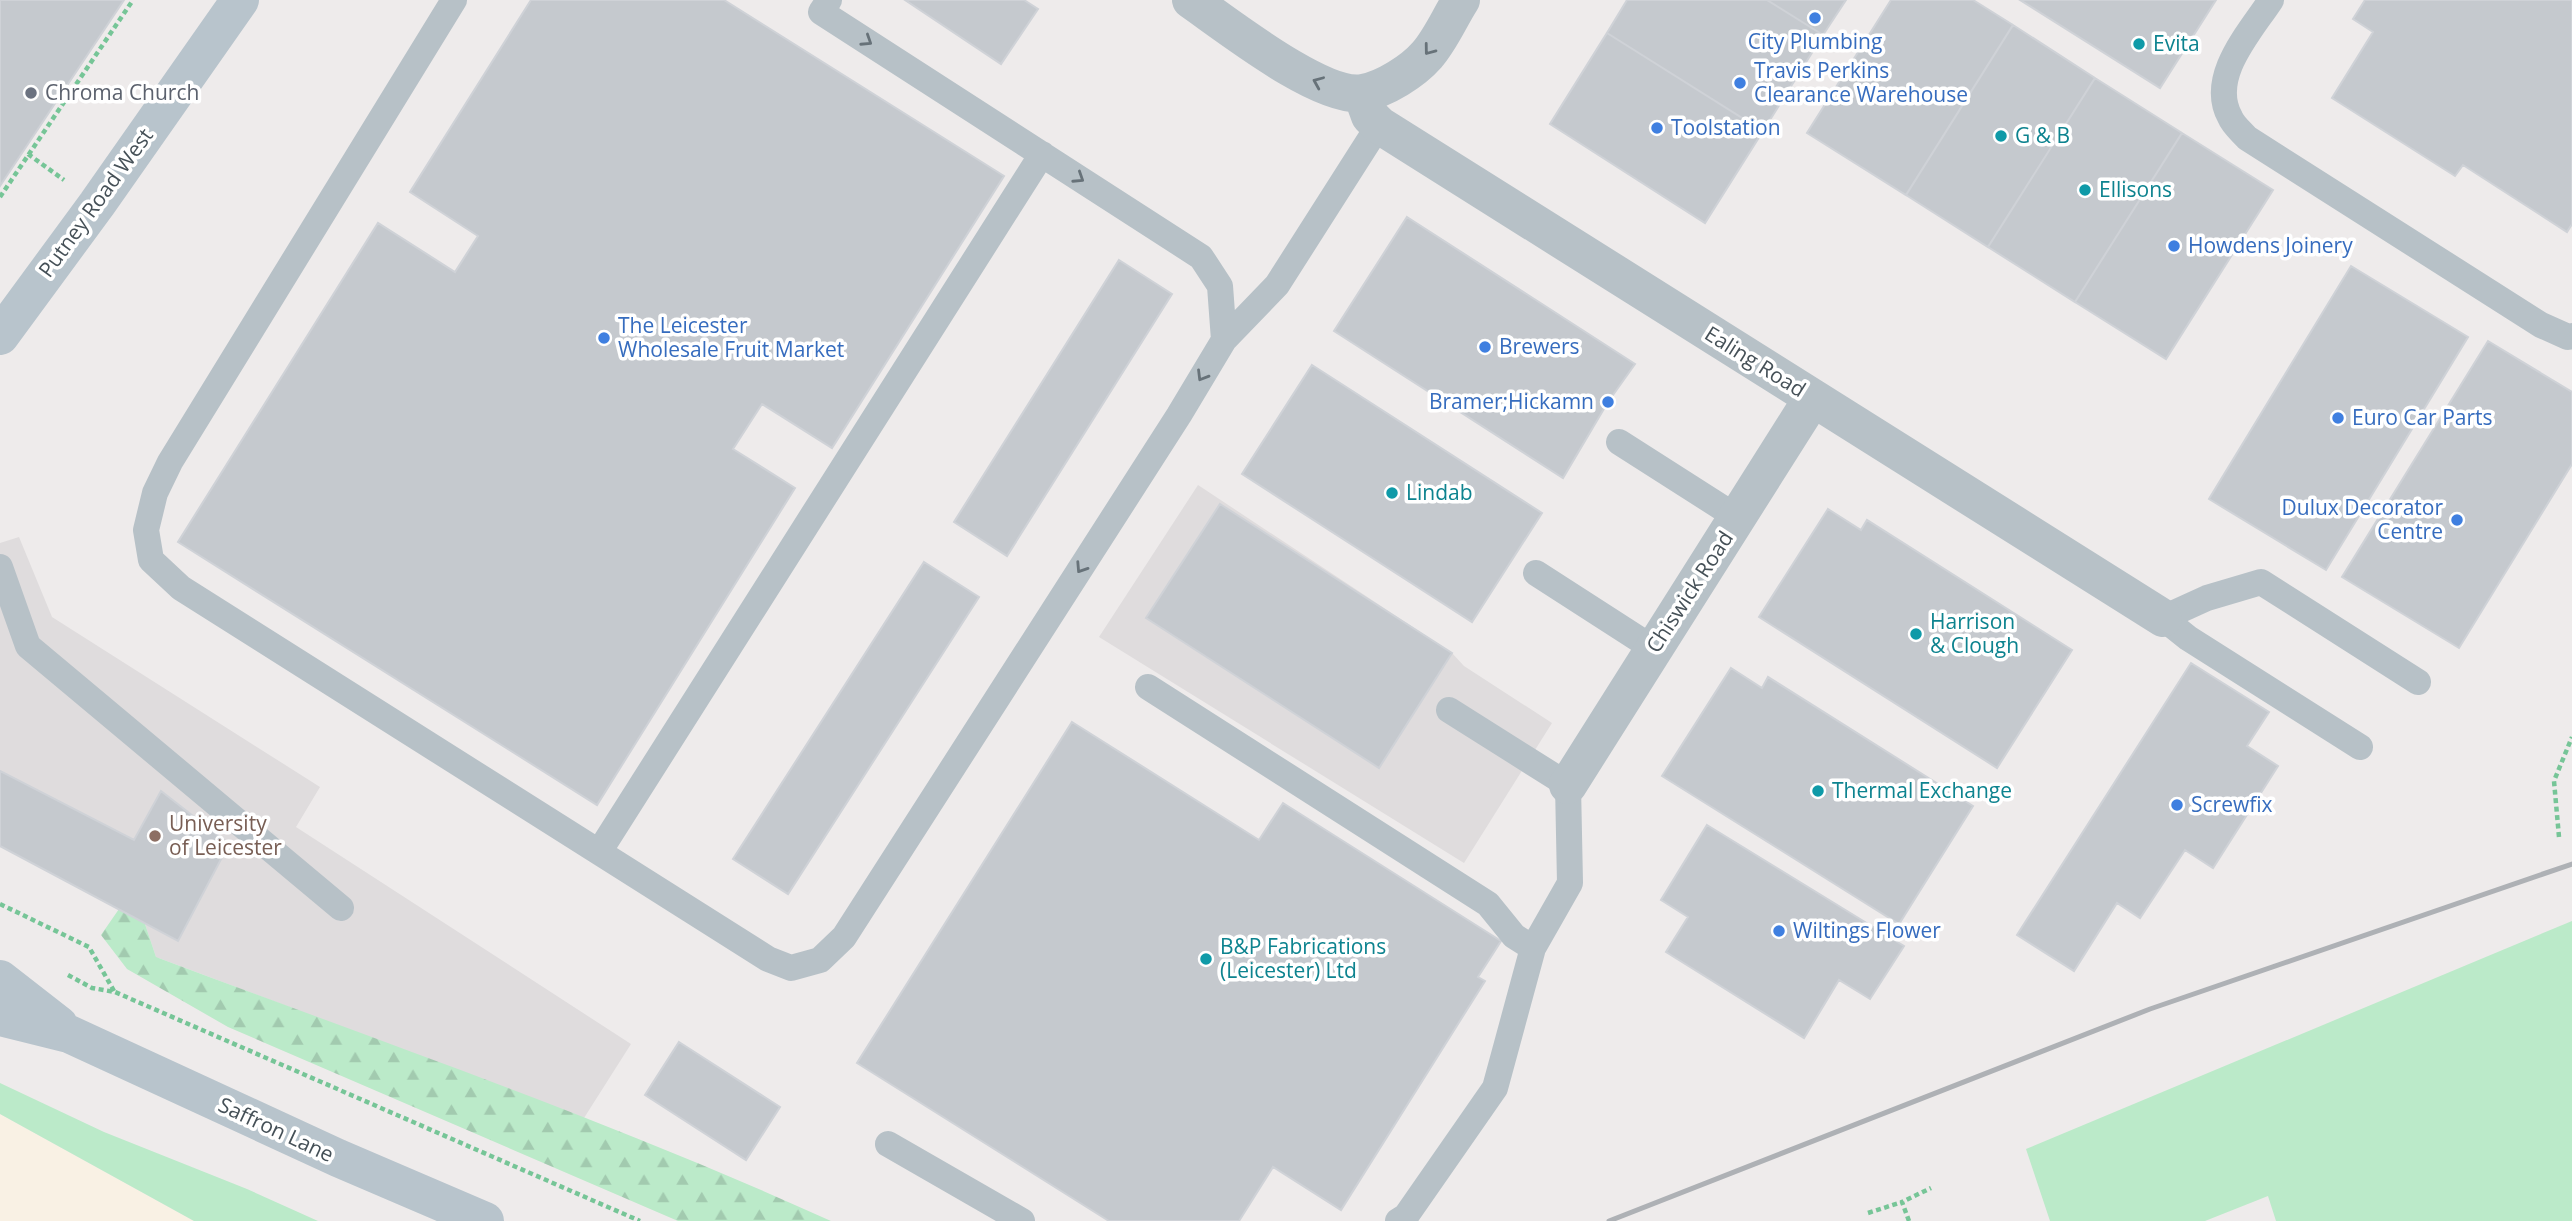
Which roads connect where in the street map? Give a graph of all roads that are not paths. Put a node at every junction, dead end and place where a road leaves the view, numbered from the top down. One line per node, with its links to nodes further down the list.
1 (240, 0): 9 (main road, Putney Road West)
2 (454, 0): 24 (lane)
3 (1191, 0): 7 (street, Ealing Road, one-way to 3)
4 (1461, 0): 7 (street, one-way to 7)
5 (2271, 0): 10 (lane)
6 (817, 4): 8 (lane, one-way to 8)
7 (1370, 109): 11 (lane); 12 (street, Ealing Road)
8 (1042, 154): 11 (lane, one-way to 11); 24 (lane)
9 (0, 336)
10 (2572, 336)
11 (1224, 340): 24 (lane, one-way to 24)
12 (1812, 399): 14 (street, Chiswick Road); 17 (street, Ealing Road)
13 (1619, 442): 14 (lane)
14 (1738, 518): 18 (street, Chiswick Road)
15 (0, 567): 25 (lane)
16 (1536, 573): 18 (lane)
17 (2163, 618): 19 (lane); 22 (lane)
18 (1654, 649): 23 (street, Chiswick Road)
19 (2418, 682)
20 (1148, 687): 26 (lane)
21 (1450, 710): 23 (lane)
22 (2360, 747)
23 (1568, 785): 26 (lane)
24 (598, 852)
25 (341, 908)
26 (1533, 948): 33 (lane)
27 (0, 979): 29 (main road, Saffron Lane)
28 (0, 1017): 29 (main road, Saffron Lane)
29 (69, 1034): 31 (main road, Saffron Lane)
30 (888, 1144): 32 (lane)
31 (485, 1221)
32 (1022, 1221)
33 (1398, 1221)

